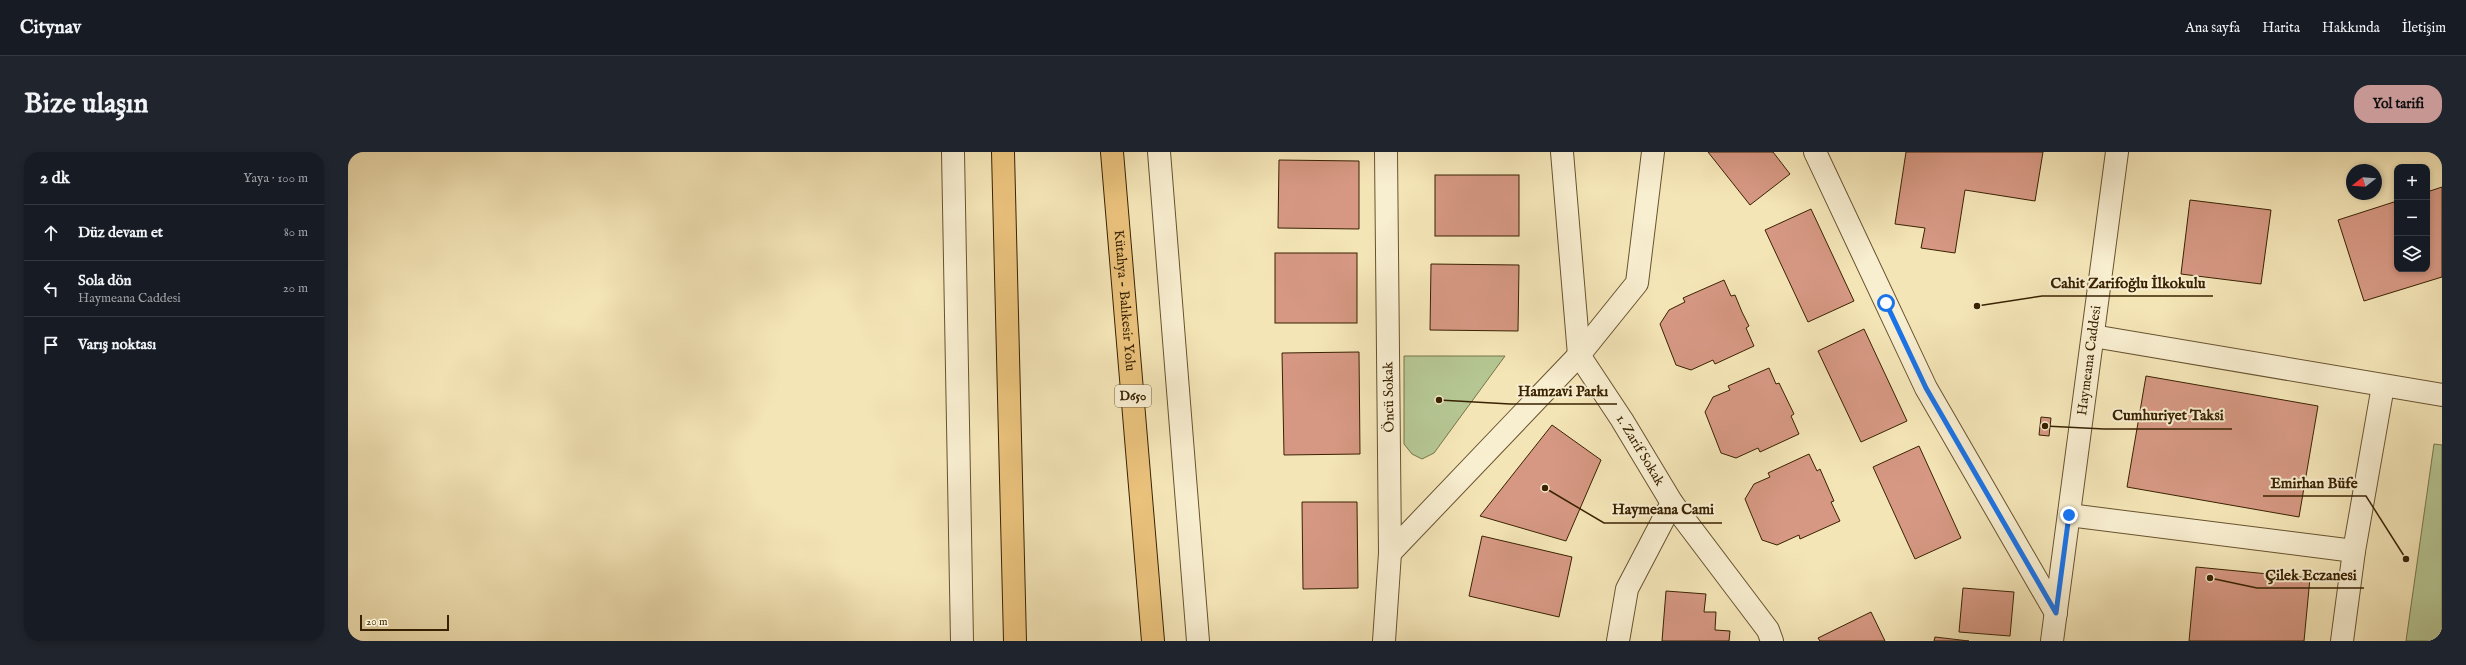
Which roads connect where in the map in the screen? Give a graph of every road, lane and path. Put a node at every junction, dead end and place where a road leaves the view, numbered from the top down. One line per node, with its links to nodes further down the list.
1 (953, 152): 19 (street)
2 (1003, 152): 20 (highway)
3 (1112, 152): 21 (highway, Kütahya - Balıkesir Yolu / D650)
4 (1159, 152): 22 (street)
5 (1386, 152): 17 (street, Öncü Sokak)
6 (1562, 152): 11 (street)
7 (1653, 152): 11 (street)
8 (1815, 152): 18 (street)
9 (2117, 152): 10 (street, Haymeana Caddesi)
10 (2093, 336): 12 (street); 15 (street, Haymeana Caddesi)
11 (1579, 355): 14 (street, 1. Zarif Sokak); 17 (street)
12 (2383, 386): 13 (street); 16 (street)
13 (2442, 395)
14 (1672, 503): 24 (street); 25 (street, 1. Zarif Sokak)
15 (2069, 515): 16 (street); 18 (street, Haymeana Caddesi)
16 (2354, 550): 27 (street)
17 (1390, 553): 23 (street, Öncü Sokak)
18 (2056, 613): 26 (street, Haymeana Caddesi)
19 (962, 641)
20 (1015, 641)
21 (1153, 641)
22 (1198, 641)
23 (1384, 641)
24 (1618, 641)
25 (1772, 641)
26 (2052, 641)
27 (2342, 641)

